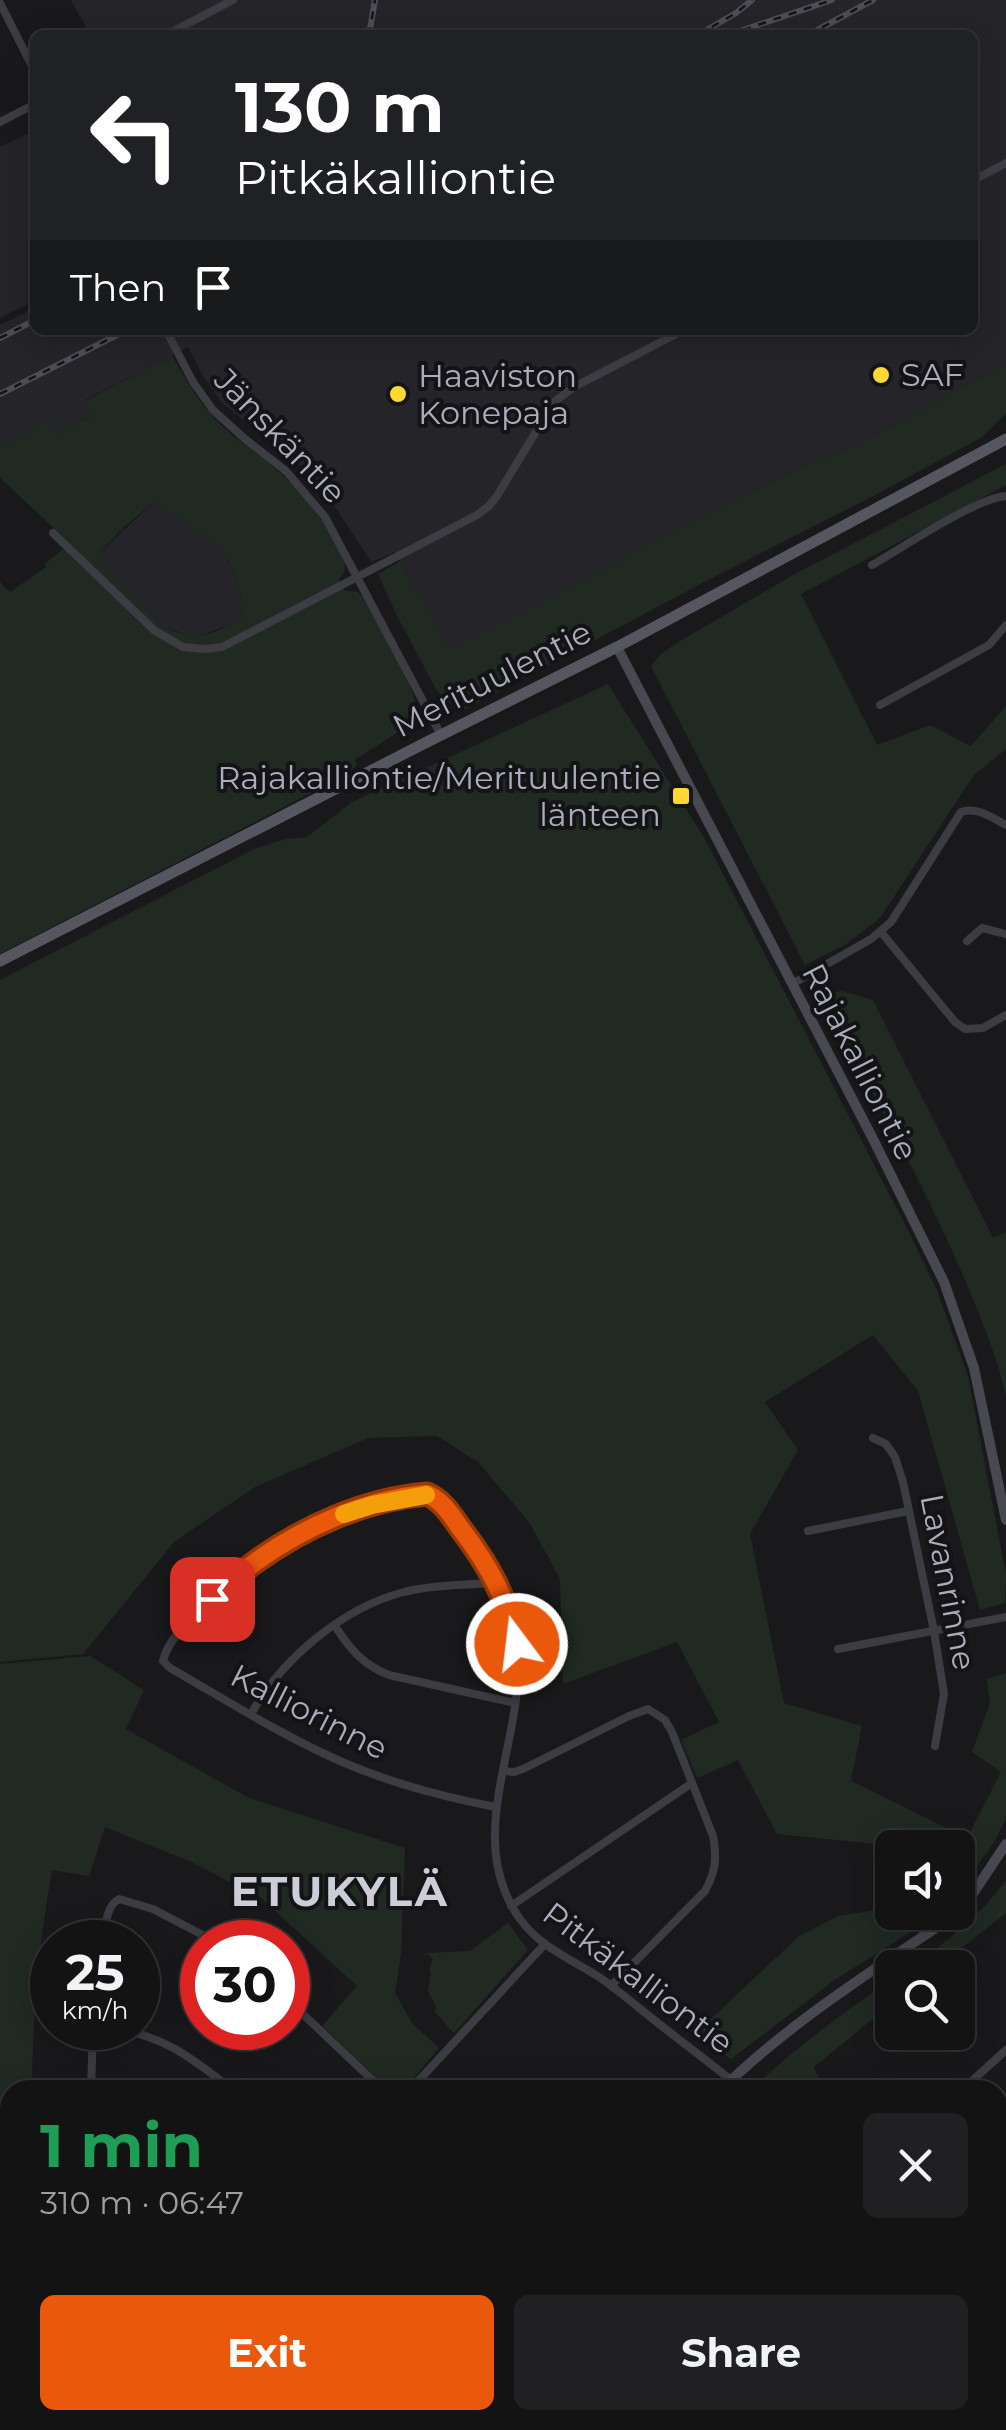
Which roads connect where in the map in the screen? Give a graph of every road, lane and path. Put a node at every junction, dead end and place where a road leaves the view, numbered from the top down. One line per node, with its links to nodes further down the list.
1 (234, 0): 3 (street)
2 (0, 3): 4 (street)
3 (176, 30)
4 (30, 62)
5 (30, 107): 6 (street)
6 (0, 122)
7 (1006, 163): 8 (street)
8 (978, 178)
9 (168, 335): 15 (street, Jänskäntie)
10 (674, 335): 15 (street)
11 (1006, 439): 17 (main road, Merituulentie)
12 (1006, 496): 14 (street)
13 (53, 533): 15 (street)
14 (872, 565)
15 (358, 576): 19 (street, Jänskäntie)
16 (1006, 625): 18 (street)
17 (617, 647): 19 (main road, Merituulentie); 25 (street, Rajakalliontie)
18 (880, 705)
19 (441, 735): 24 (main road, Merituulentie)
20 (1006, 824): 21 (street)
21 (881, 932): 25 (street); 26 (street)
22 (1006, 934): 23 (street)
23 (967, 941)
24 (0, 961)
25 (792, 984): 29 (street, Rajakalliontie)
26 (1006, 1015)
27 (874, 1438): 28 (street, Lavanrinne)
28 (908, 1511): 30 (street); 34 (street, Lavanrinne)
29 (1006, 1520)
30 (808, 1531)
31 (496, 1582): 33 (street); 36 (street, Pitkäkalliontie); 37 (street, Pitkäkalliontie)
32 (1006, 1617): 34 (street)
33 (335, 1626): 37 (street); 38 (street)
34 (934, 1631): 35 (street); 39 (street, Lavanrinne)
35 (838, 1650)
36 (163, 1661): 38 (street, Kalliorinne)
37 (516, 1704): 40 (street, Pitkäkalliontie)
38 (251, 1714): 42 (street, Kalliorinne)
39 (935, 1746)
40 (504, 1771): 41 (street); 42 (street, Pitkäkalliontie)
41 (692, 1783): 45 (street); 50 (street)
42 (496, 1807): 45 (street, Pitkäkalliontie)
43 (1006, 1844): 44 (street)
44 (975, 1890)
45 (512, 1906): 49 (street, Pitkäkalliontie)
46 (108, 1920): 47 (street)
47 (180, 1923)
48 (933, 1930): 59 (street)
49 (544, 1944): 50 (street, Pitkäkalliontie); 58 (street)
50 (611, 1986): 59 (street, Pitkäkalliontie)
51 (310, 2021): 57 (street)
52 (160, 2040): 56 (street)
53 (92, 2050): 55 (street)
54 (1006, 2050): 60 (street)
55 (91, 2080)
56 (220, 2080)
57 (372, 2080)
58 (419, 2080)
59 (731, 2080)
60 (973, 2080)

